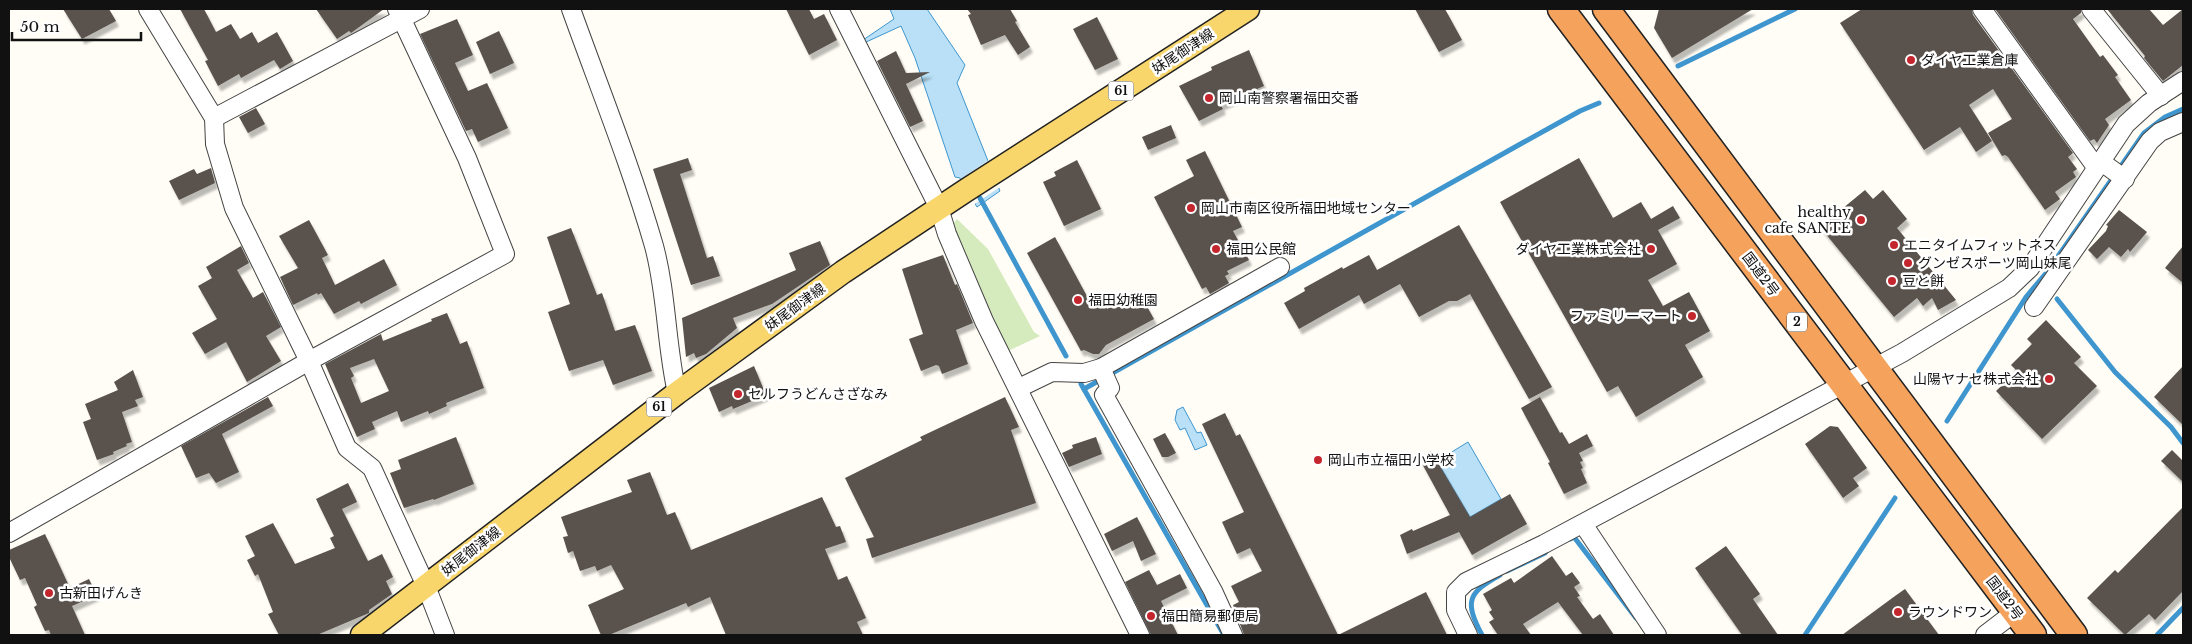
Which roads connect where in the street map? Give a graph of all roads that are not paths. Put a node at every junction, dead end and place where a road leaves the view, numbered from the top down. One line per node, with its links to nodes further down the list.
1 (148, 9): 13 (street)
2 (420, 9): 10 (street)
3 (571, 9): 24 (street)
4 (840, 9): 16 (street)
5 (1248, 9): 16 (main road, 妹尾御津線 / 61)
6 (1561, 9): 22 (highway, 国道2号 / 2)
7 (1606, 9): 20 (highway, 2)
8 (1982, 9): 15 (street)
9 (2091, 9): 12 (street)
10 (399, 14): 13 (street); 19 (street)
11 (2183, 81): 12 (street)
12 (2161, 96): 15 (street)
13 (214, 118): 19 (street)
14 (2183, 122): 15 (street)
15 (2110, 170): 18 (street); 18 (street)
16 (938, 208): 23 (street); 24 (main road, 妹尾御津線 / 61)
17 (1280, 267): 21 (street)
18 (2032, 293): 20 (street)
19 (309, 361): 26 (street); 27 (street)
20 (1874, 368): 22 (street); 37 (highway, 2)
21 (1104, 375): 23 (street); 32 (street)
22 (1844, 385): 25 (street); 28 (highway, 国道2号 / 2)
23 (1018, 388): 31 (street)
24 (677, 393): 27 (main road, 妹尾御津線 / 61)
25 (1583, 524): 33 (street); 34 (street)
26 (9, 533)
27 (426, 586): 29 (main road, 妹尾御津線 / 61); 30 (street)
28 (2015, 612): 35 (street); 36 (highway, 国道2号 / 2)
29 (362, 635)
30 (445, 635)
31 (1140, 635)
32 (1233, 635)
33 (1468, 635)
34 (1657, 635)
35 (1985, 635)
36 (2033, 635)
37 (2074, 635)

